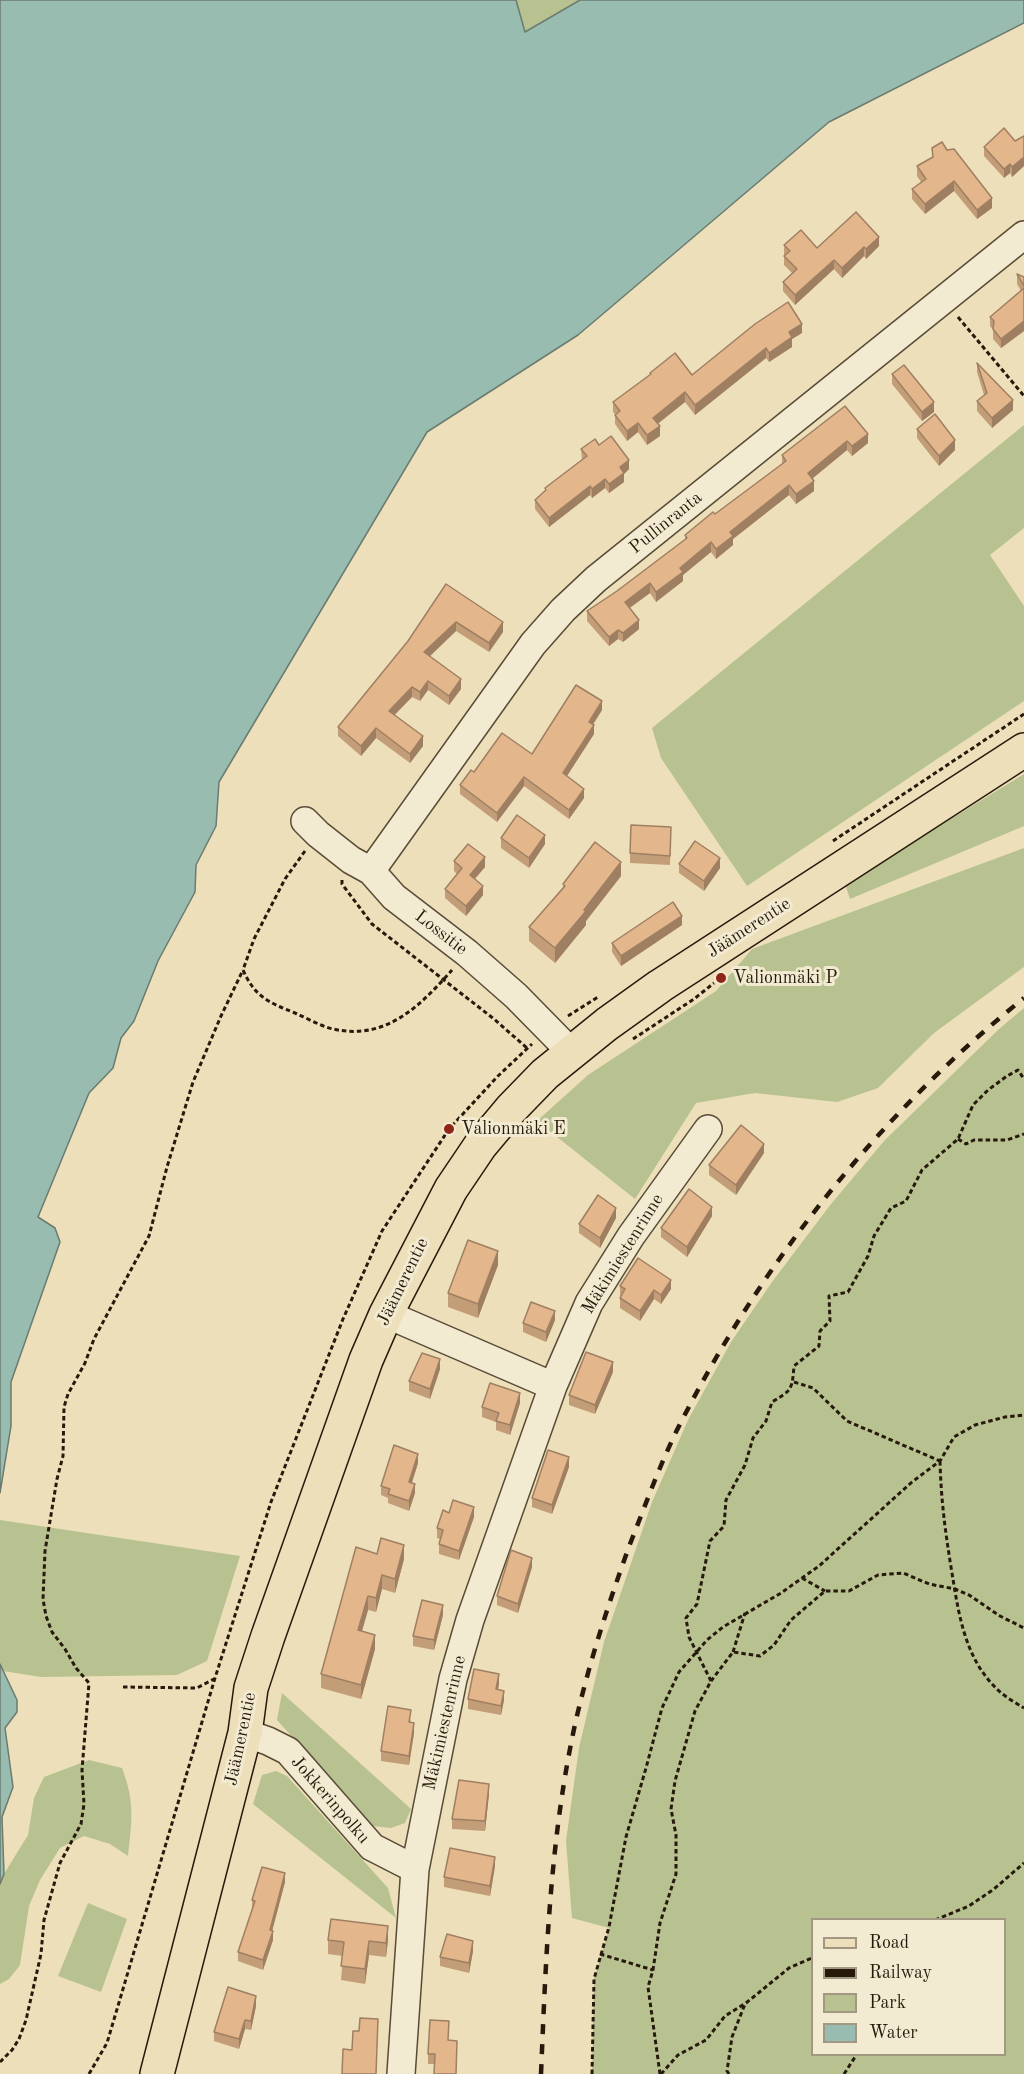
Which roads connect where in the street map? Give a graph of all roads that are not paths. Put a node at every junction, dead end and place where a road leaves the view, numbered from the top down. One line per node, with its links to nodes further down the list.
1 (1024, 236): 4 (street, Pullinranta)
2 (1024, 750): 5 (main road, Jäämerentie)
3 (312, 828): 4 (street, Lossitie)
4 (361, 865): 5 (street, Lossitie)
5 (571, 1052): 7 (main road, Jäämerentie)
6 (708, 1129): 8 (street, Mäkimiestenrinne)
7 (386, 1314): 8 (street); 9 (main road, Jäämerentie)
8 (553, 1386): 10 (street, Mäkimiestenrinne)
9 (244, 1734): 10 (street, Jokkerinpolku); 11 (main road, Jäämerentie)
10 (415, 1869): 12 (street, Mäkimiestenrinne)
11 (157, 2074)
12 (401, 2074)

